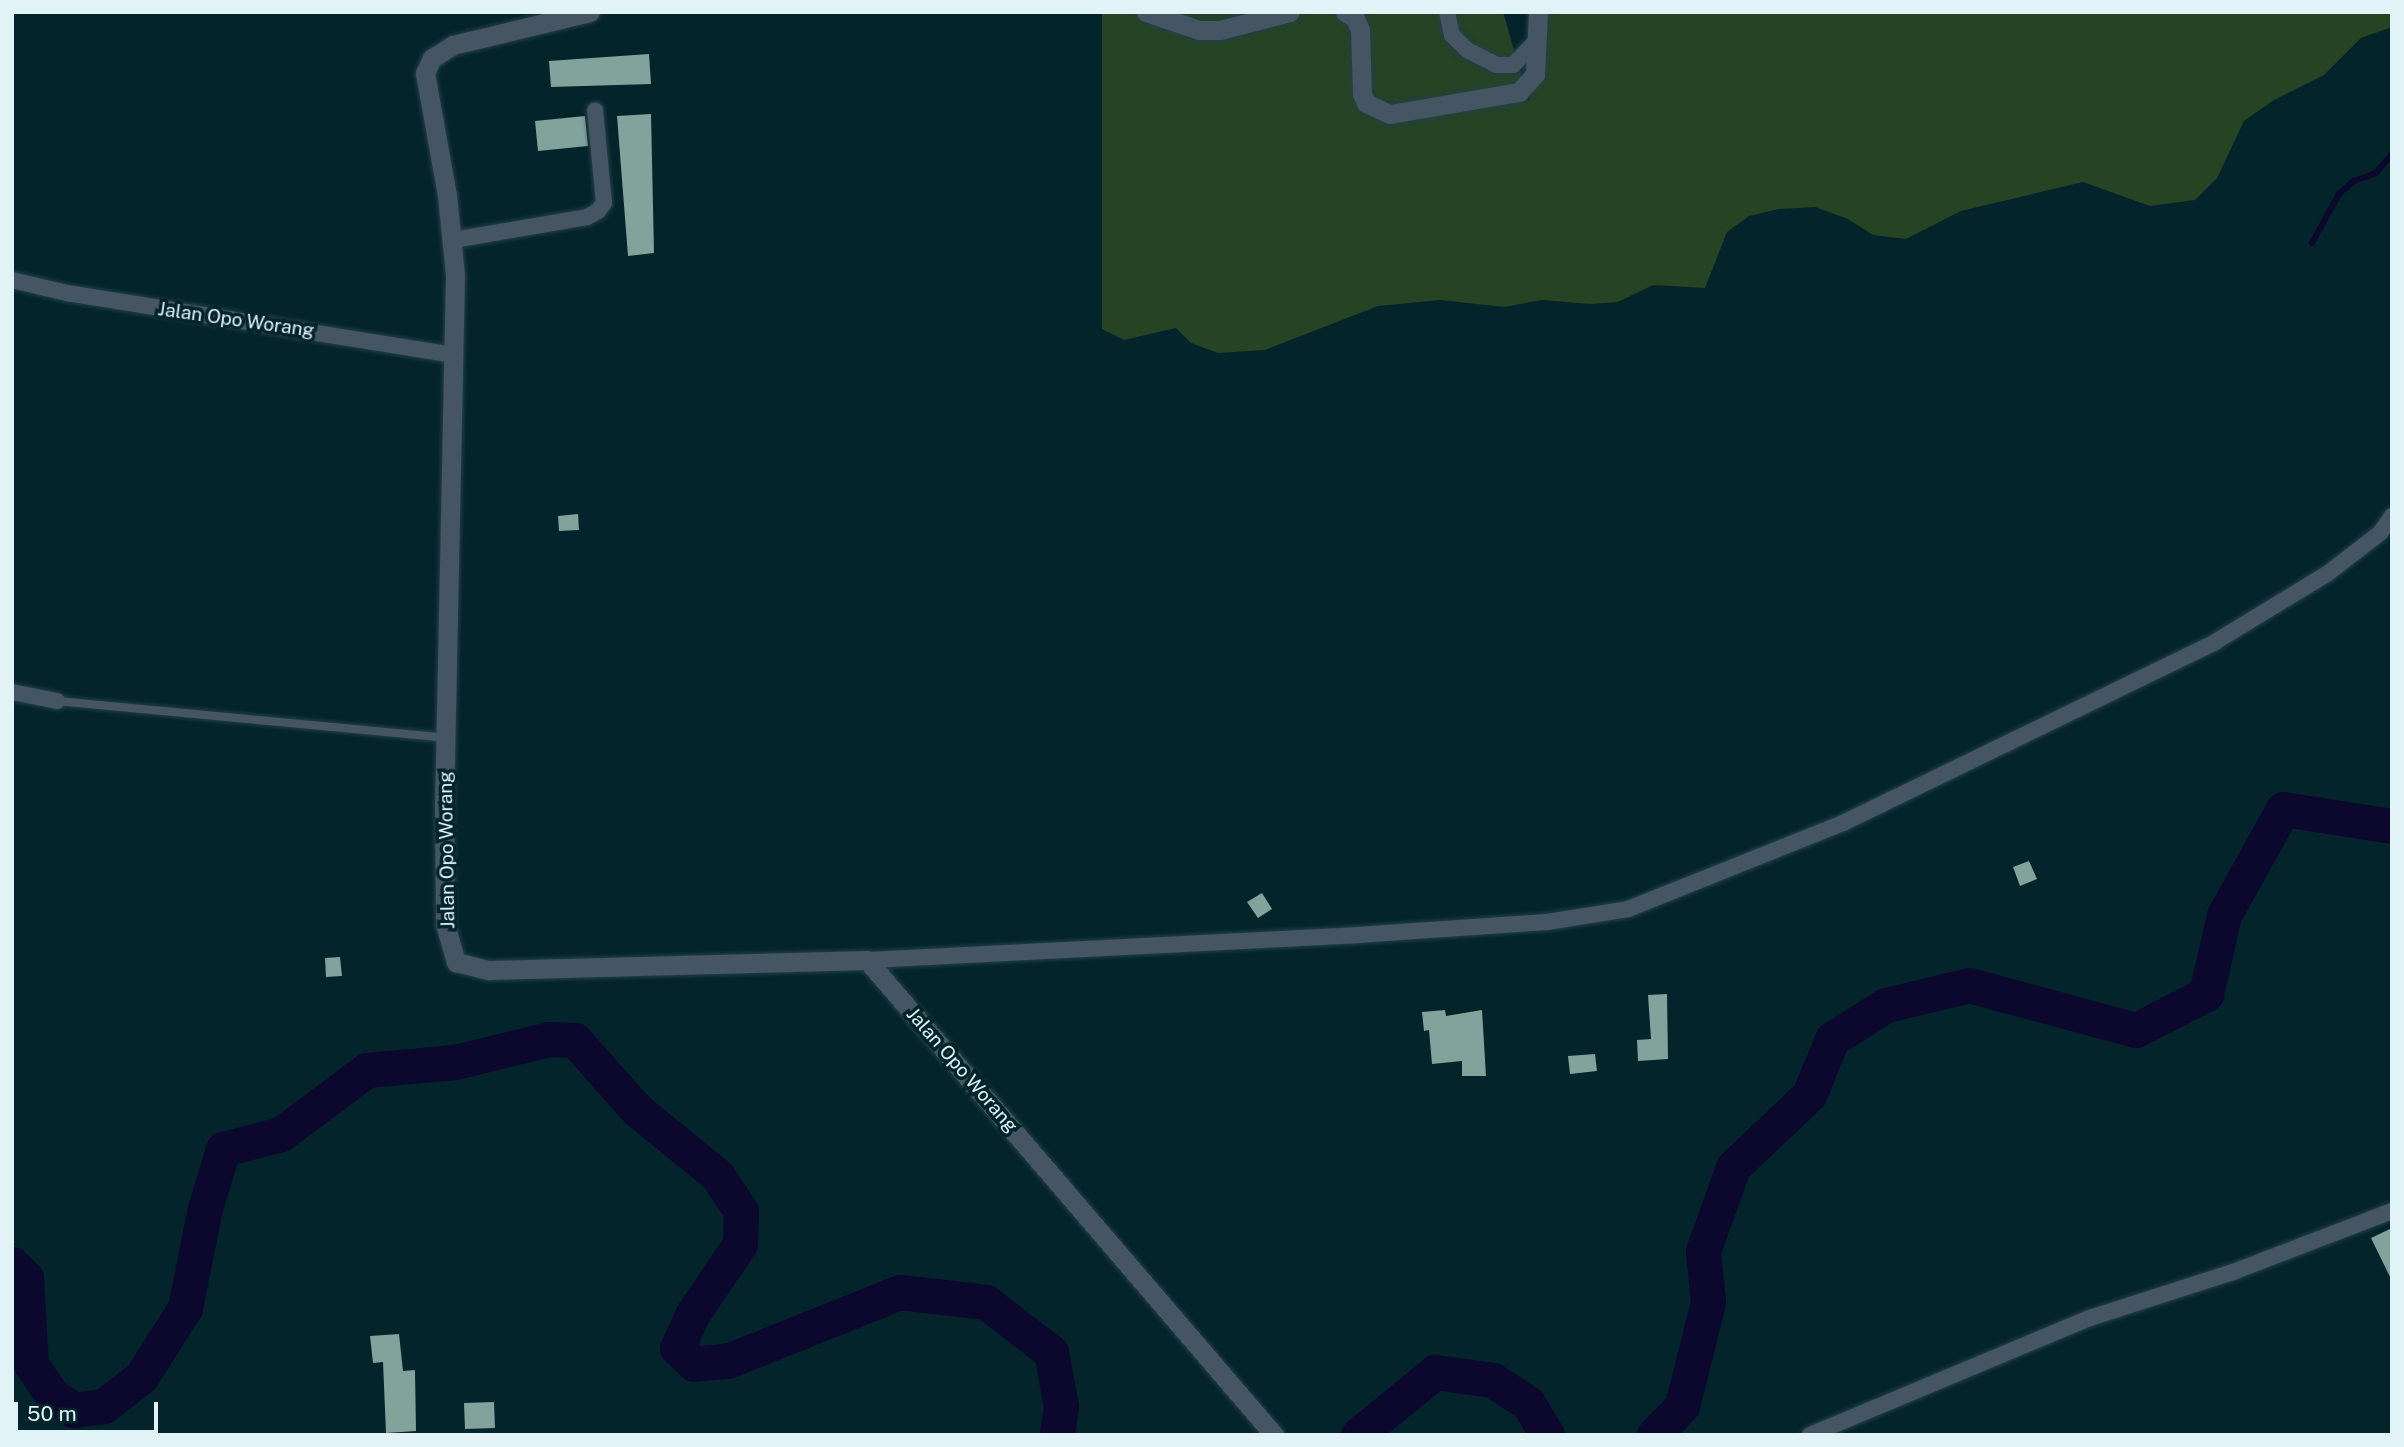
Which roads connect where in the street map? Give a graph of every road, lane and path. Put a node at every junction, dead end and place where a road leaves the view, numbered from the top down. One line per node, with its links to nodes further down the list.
1 (590, 12): 9 (street)
2 (1146, 12): 3 (street)
3 (1290, 12)
4 (1345, 12): 7 (street)
5 (1447, 12): 7 (street)
6 (1538, 12): 7 (street)
7 (1537, 40)
8 (594, 110): 9 (street)
9 (453, 240): 11 (street)
10 (12, 280): 11 (street, Jalan Opo Worang)
11 (453, 355): 15 (street, Jalan Opo Worang)
12 (2392, 516): 16 (street)
13 (12, 692): 14 (street)
14 (57, 701): 15 (lane)
15 (446, 738): 16 (street, Jalan Opo Worang)
16 (867, 960): 18 (street, Jalan Opo Worang)
17 (2392, 1210): 19 (street)
18 (1274, 1435)
19 (1810, 1435)

